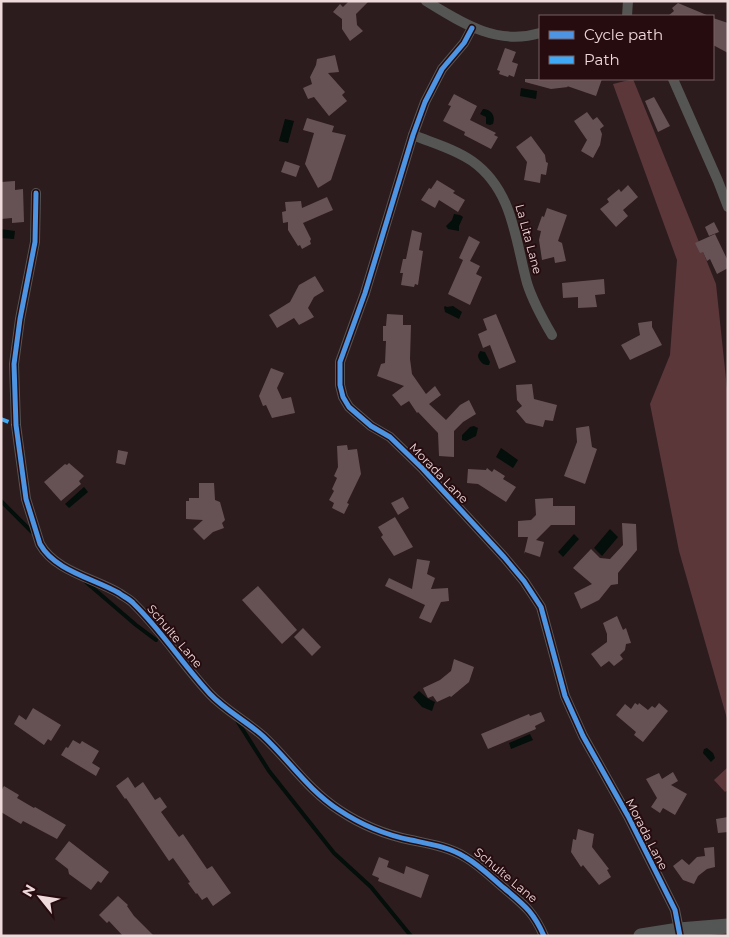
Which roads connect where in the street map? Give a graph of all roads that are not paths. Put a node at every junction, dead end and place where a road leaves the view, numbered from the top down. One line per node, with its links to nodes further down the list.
1 (426, 1): 4 (street)
2 (628, 1): 3 (street)
3 (627, 15)
4 (472, 28): 5 (street); 7 (street, Morada Lane)
5 (539, 33)
6 (673, 80): 9 (street)
7 (413, 135): 10 (street, La Lita Lane); 12 (street, Morada Lane)
8 (36, 193): 13 (street, Schulte Lane)
9 (727, 200)
10 (552, 335)
11 (728, 926): 12 (main road)
12 (679, 933): 14 (main road)
13 (544, 936)
14 (641, 936)

